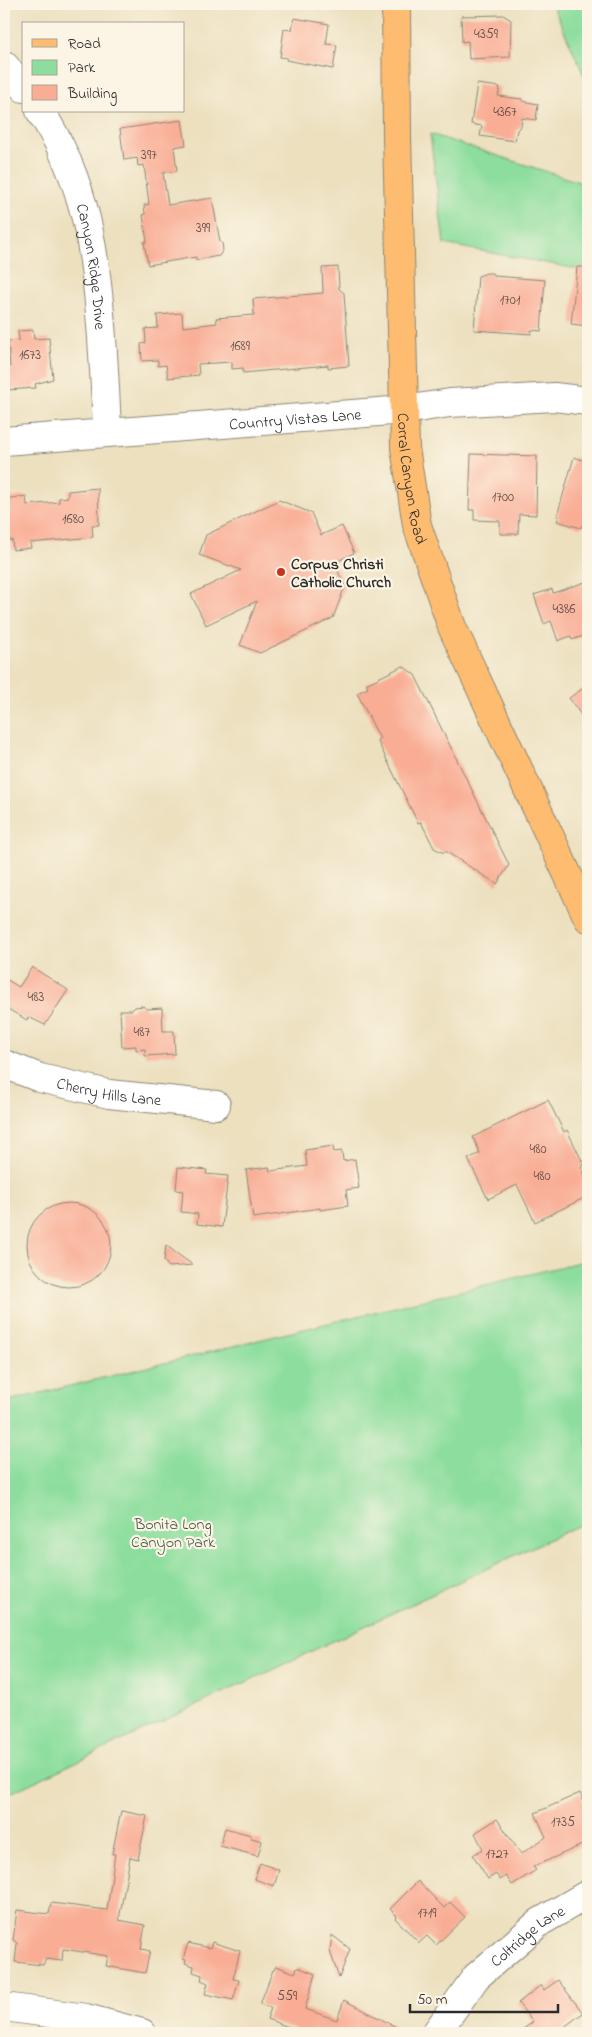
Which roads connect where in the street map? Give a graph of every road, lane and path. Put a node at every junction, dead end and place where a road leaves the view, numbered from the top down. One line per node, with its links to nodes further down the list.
1 (396, 4): 6 (main road, Corral Canyon Road)
2 (4, 65): 3 (street)
3 (22, 86)
4 (41, 112): 7 (street, Canyon Ridge Drive)
5 (588, 401): 6 (street, Country Vistas Lane)
6 (404, 410): 7 (street, Country Vistas Lane); 9 (main road, Corral Canyon Road)
7 (107, 433): 8 (street, Country Vistas Lane)
8 (4, 441)
9 (588, 918)
10 (4, 1064): 11 (street, Cherry Hills Lane)
11 (216, 1105)
12 (588, 1894): 15 (street, Coltridge Lane)
13 (4, 2007): 14 (street)
14 (142, 2033)
15 (436, 2033)

